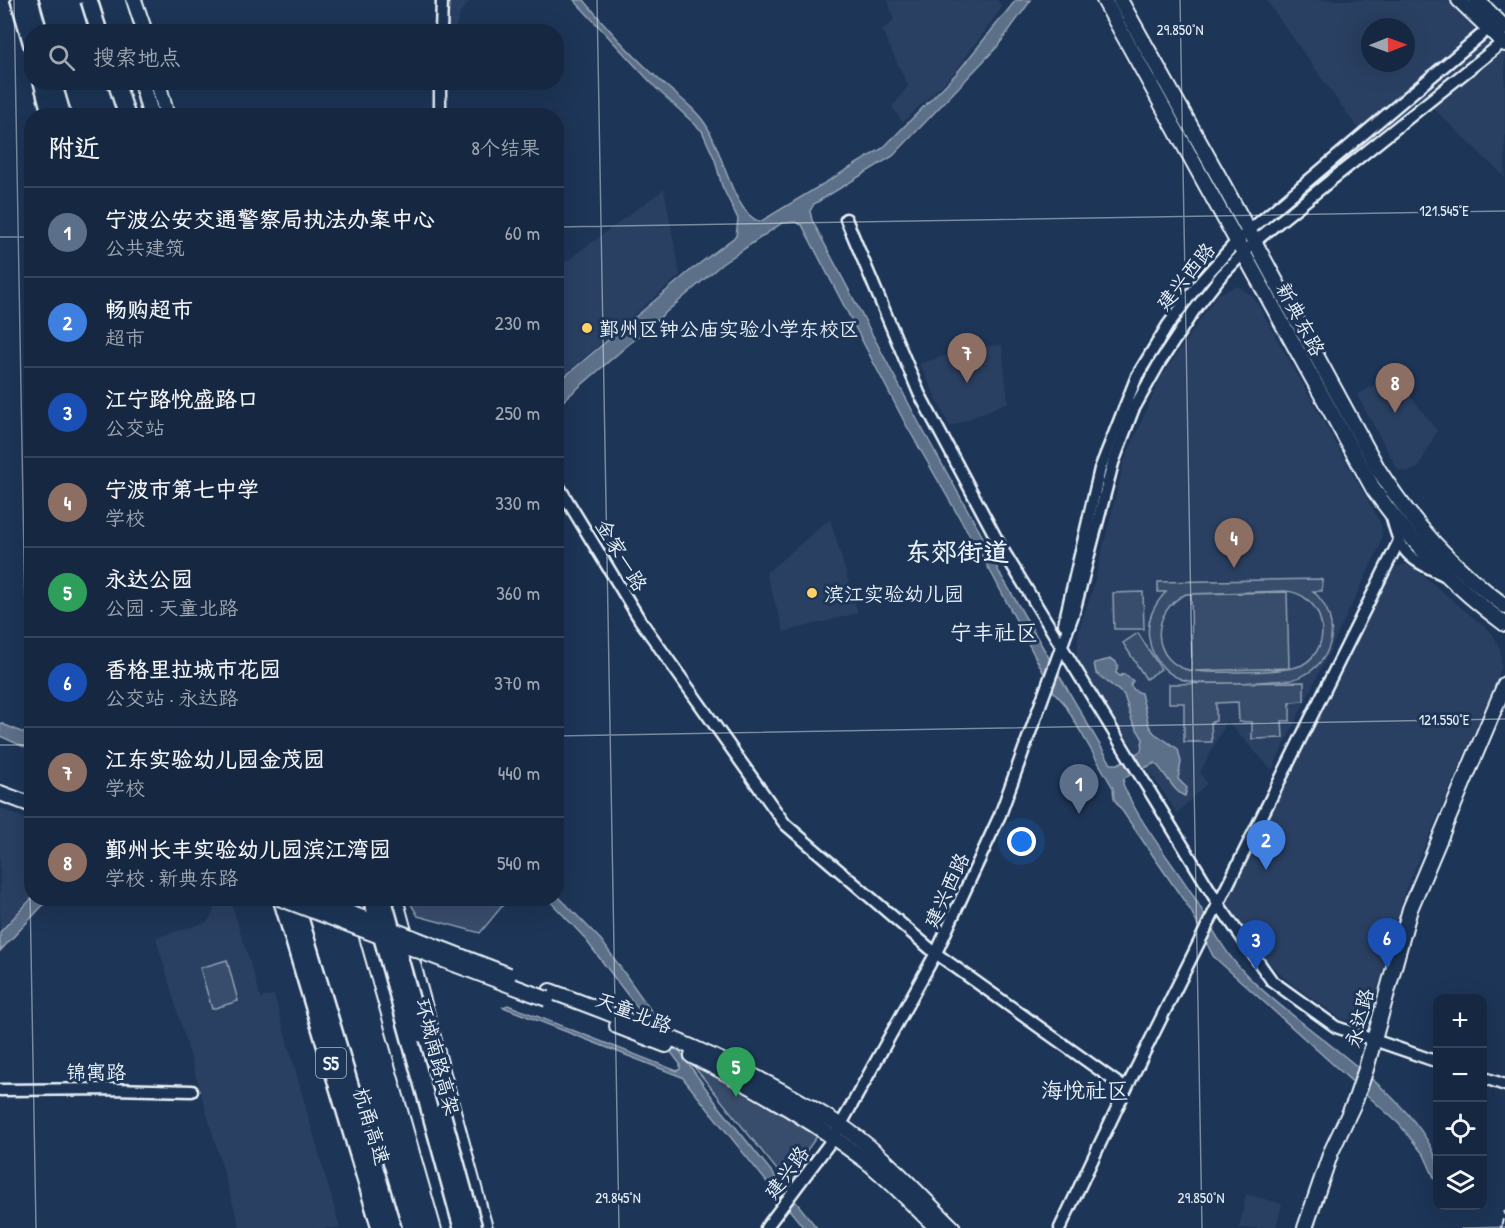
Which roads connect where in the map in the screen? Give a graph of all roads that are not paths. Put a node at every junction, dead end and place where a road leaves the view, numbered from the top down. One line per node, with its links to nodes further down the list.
1 (19, 0): 13 (highway)
2 (30, 0): 14 (highway)
3 (90, 0): 15 (highway, bridge)
4 (103, 0): 16 (highway)
5 (117, 0): 17 (highway)
6 (126, 0): 18 (highway)
7 (134, 0): 19 (main road)
8 (442, 0): 20 (street)
9 (1104, 0): 43 (main road, 新典东路)
10 (1120, 0): 42 (main road, 新典东路)
11 (1460, 0): 21 (main road)
12 (1477, 0): 22 (main road)
13 (26, 24)
14 (37, 24)
15 (97, 24)
16 (110, 24)
17 (124, 24)
18 (133, 24)
19 (142, 24)
20 (441, 24)
21 (1488, 28): 22 (main road); 42 (street, 建兴西路)
22 (1504, 38): 42 (street, 建兴西路)
23 (44, 90): 32 (highway)
24 (55, 90): 33 (highway)
25 (115, 90): 34 (main road)
26 (117, 90): 35 (highway)
27 (129, 90): 36 (highway)
28 (144, 90): 37 (highway)
29 (151, 90): 38 (highway)
30 (160, 90): 39 (main road)
31 (440, 90): 40 (street)
32 (49, 108)
33 (61, 108)
34 (119, 108)
35 (124, 108)
36 (135, 108)
37 (149, 108)
38 (156, 108)
39 (164, 108)
40 (440, 108)
41 (846, 219): 50 (street)
42 (1252, 237): 43 (street, 建兴西路); 48 (main road, 新典东路)
43 (1240, 247): 45 (main road, 新典东路); 50 (street, 建兴西路)
44 (564, 495): 66 (street, 金家一路)
45 (1391, 514): 46 (street); 47 (main road, 新典东路)
46 (1398, 543): 47 (street); 65 (street)
47 (1446, 576): 49 (main road, 新典东路)
48 (1505, 606)
49 (1505, 624)
50 (1060, 649): 65 (street); 66 (street, 建兴西路)
51 (1505, 684): 69 (main road, 永达路)
52 (1505, 703): 69 (main road, 永达路)
53 (0, 785): 55 (main road)
54 (0, 793): 56 (main road)
55 (24, 793)
56 (24, 802)
57 (282, 906): 78 (highway, 杭甬高速 / S5)
58 (296, 906): 79 (highway, 杭甬高速 / S5)
59 (302, 906): 67 (main road, 天童北路, bridge)
60 (331, 906): 67 (main road, 天童北路, bridge)
61 (359, 906): 80 (main road)
62 (373, 906): 81 (highway, 环城南路高架, bridge)
63 (385, 906): 82 (highway, 环城南路高架, bridge)
64 (397, 906): 83 (main road)
65 (1217, 910): 69 (street); 73 (street)
66 (936, 954): 73 (street, 金家一路); 77 (street, 建兴西路)
67 (549, 995): 68 (main road, 天童北路)
68 (654, 1034): 77 (main road, 天童北路); 77 (main road, 天童北路)
69 (1379, 1042): 70 (street); 76 (main road, 永达路)
70 (1433, 1061)
71 (1487, 1079): 72 (street)
72 (1505, 1085)
73 (1126, 1089): 87 (street)
74 (0, 1090): 75 (street, 锦寓路)
75 (192, 1091)
76 (1359, 1102): 88 (main road, 永达路); 89 (main road, 永达路)
77 (837, 1131): 84 (street, 建兴路); 85 (main road, 天童北路); 86 (main road, 天童北路)
78 (380, 1228)
79 (393, 1228)
80 (450, 1228)
81 (462, 1228)
82 (474, 1228)
83 (484, 1228)
84 (766, 1228)
85 (937, 1228)
86 (953, 1228)
87 (1060, 1228)
88 (1305, 1228)
89 (1314, 1228)

